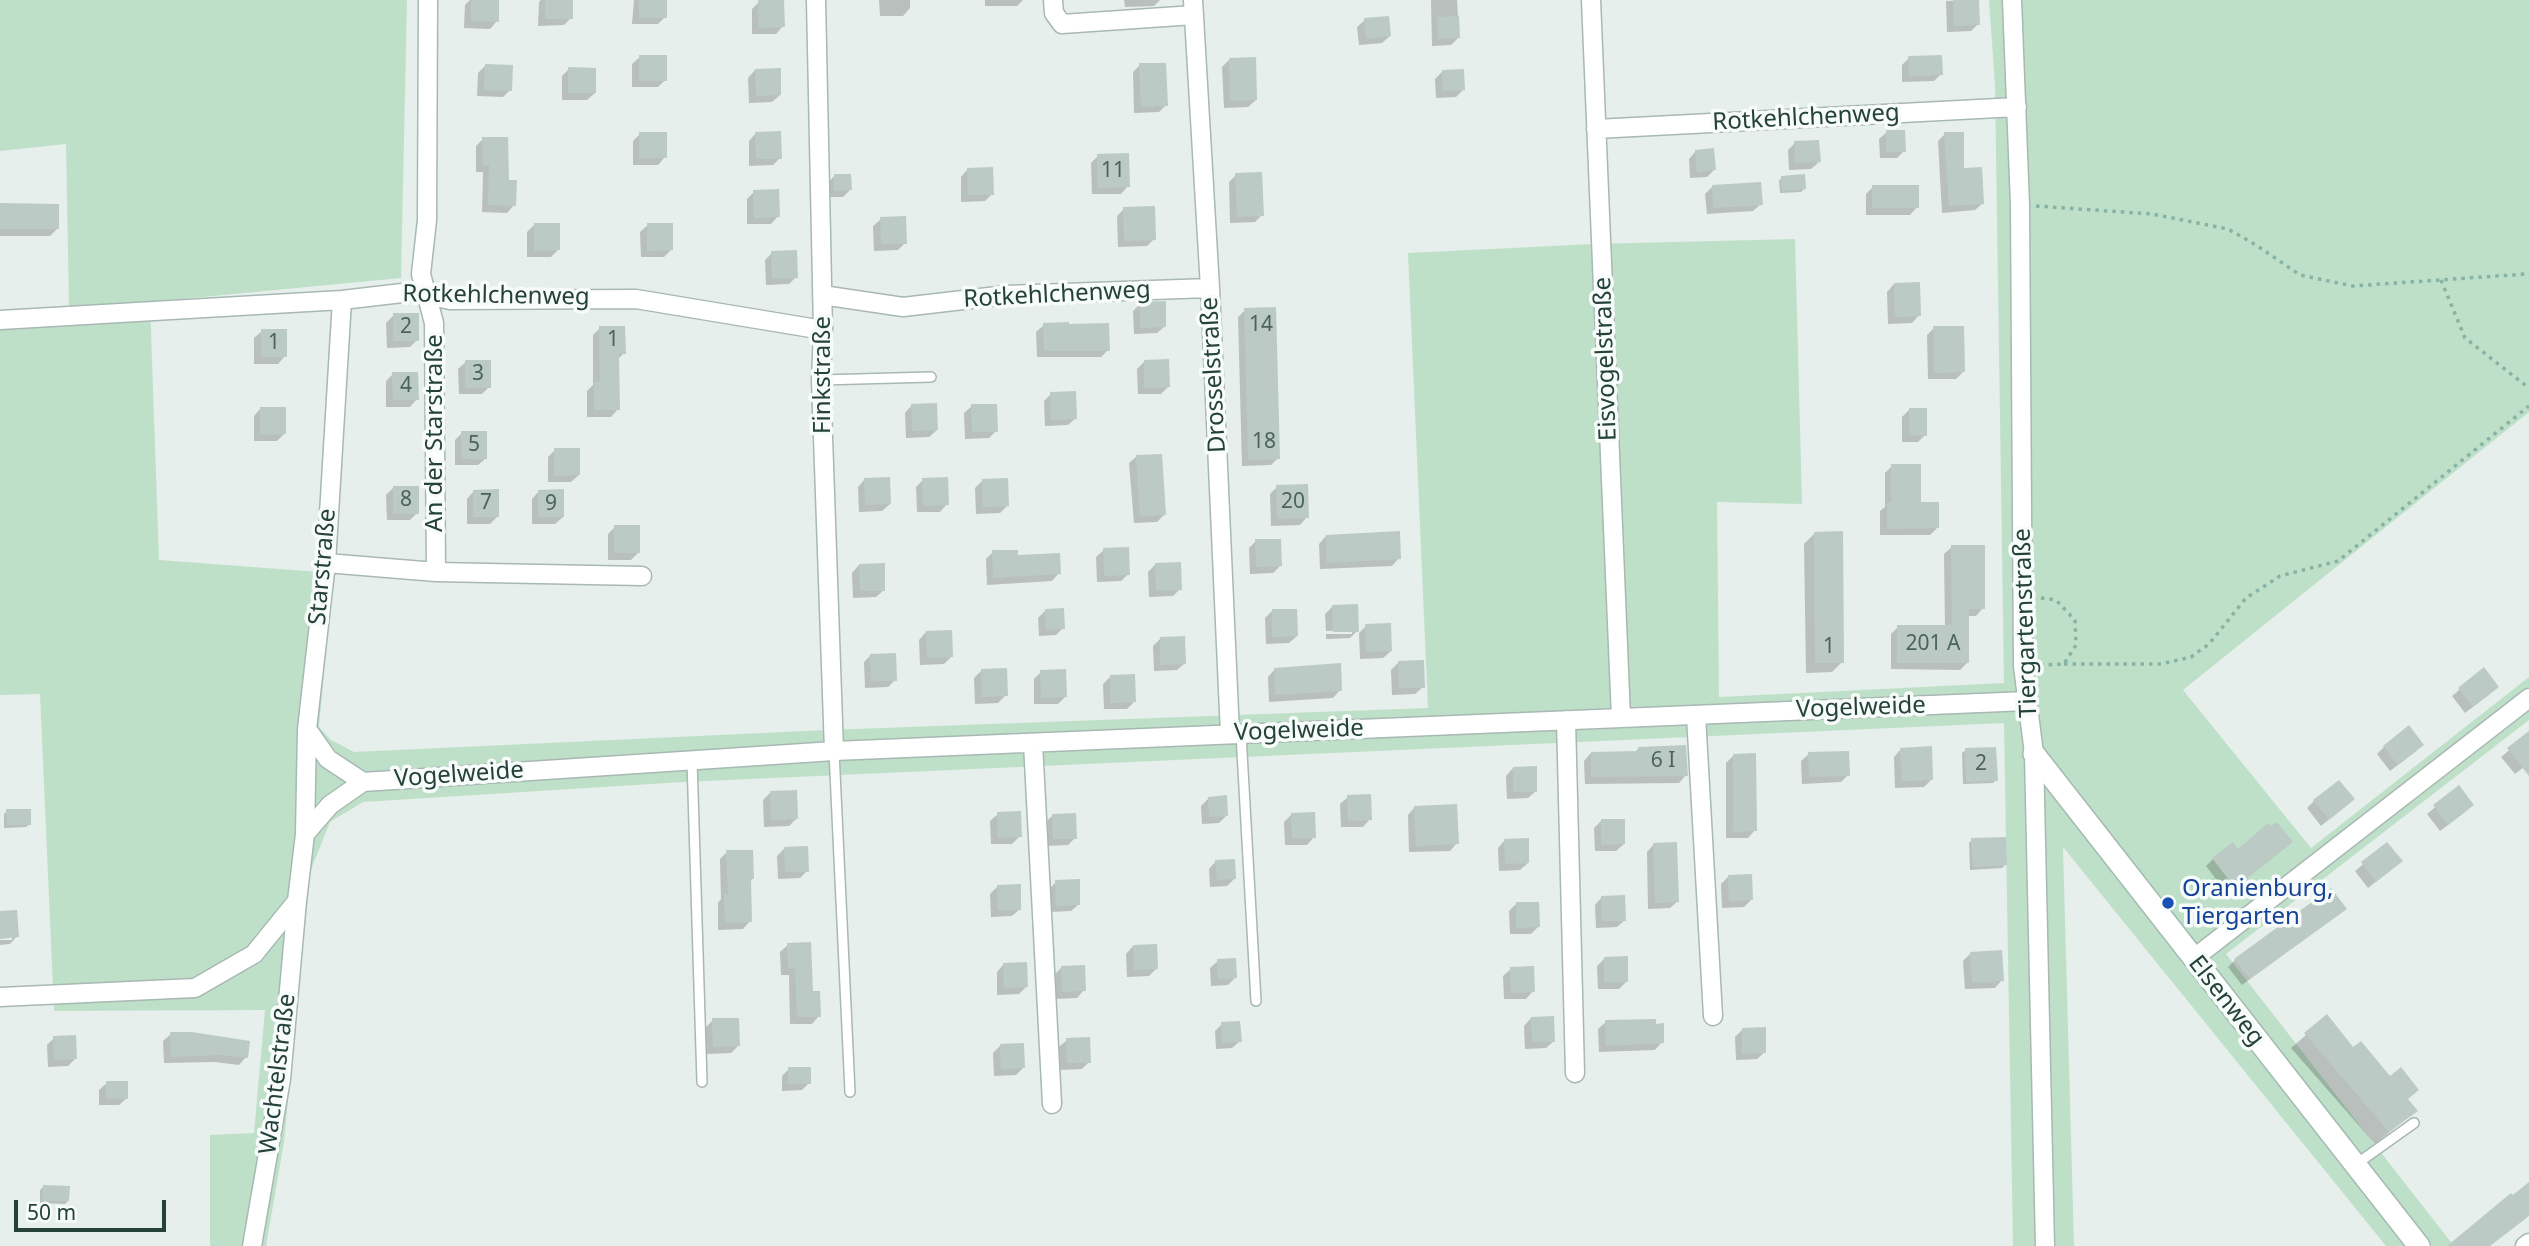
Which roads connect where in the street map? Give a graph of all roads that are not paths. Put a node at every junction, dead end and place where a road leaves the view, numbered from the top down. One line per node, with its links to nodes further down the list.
1 (428, 0): 11 (street)
2 (816, 0): 10 (street, Finkstraße)
3 (1053, 0): 6 (street, Drosselstraße)
4 (1591, 0): 8 (street, Eisvogelstraße)
5 (2012, 0): 7 (street, Tiergartenstraße)
6 (1194, 8): 9 (street, Drosselstraße)
7 (2017, 107): 8 (street, Rotkehlchenweg); 21 (street, Tiergartenstraße)
8 (1596, 129): 23 (street, Eisvogelstraße)
9 (1210, 288): 10 (street, Rotkehlchenweg); 26 (street, Drosselstraße)
10 (822, 295): 14 (street, Finkstraße)
11 (427, 296): 12 (street, Rotkehlchenweg); 14 (street, Rotkehlchenweg); 18 (street, An der Starstraße)
12 (342, 300): 13 (street, Rotkehlchenweg); 17 (street, Starstraße)
13 (0, 320)
14 (823, 330): 16 (street, Finkstraße)
15 (931, 377): 16 (lane)
16 (821, 380): 28 (street, Finkstraße)
17 (326, 563): 18 (street); 25 (street, Starstraße)
18 (436, 572): 19 (street)
19 (642, 576)
20 (2529, 698): 34 (street)
21 (2026, 701): 22 (street, Vogelweide); 29 (street, Tiergartenstraße)
22 (1696, 715): 23 (street, Vogelweide); 37 (street)
23 (1621, 718): 24 (street, Vogelweide)
24 (1566, 720): 26 (street, Vogelweide); 38 (street)
25 (307, 729): 31 (street); 32 (street, Starstraße)
26 (1236, 734): 27 (street, Vogelweide); 36 (lane)
27 (1033, 743): 28 (street, Vogelweide); 41 (street)
28 (834, 751): 30 (street, Vogelweide); 40 (lane)
29 (2034, 754): 34 (street, Elsenweg); 45 (street, Tiergartenstraße)
30 (692, 760): 31 (street, Vogelweide); 39 (lane)
31 (362, 782): 32 (street, Vogelweide)
32 (304, 834): 33 (street)
33 (297, 901): 35 (street); 44 (street, Wachtelstraße)
34 (2193, 959): 43 (street, Elsenweg)
35 (0, 997)
36 (1256, 1001)
37 (1713, 1016)
38 (1575, 1073)
39 (702, 1082)
40 (850, 1092)
41 (1052, 1104)
42 (2414, 1123): 43 (lane)
43 (2356, 1164): 46 (street, Elsenweg)
44 (251, 1246)
45 (2046, 1246)
46 (2419, 1246)

